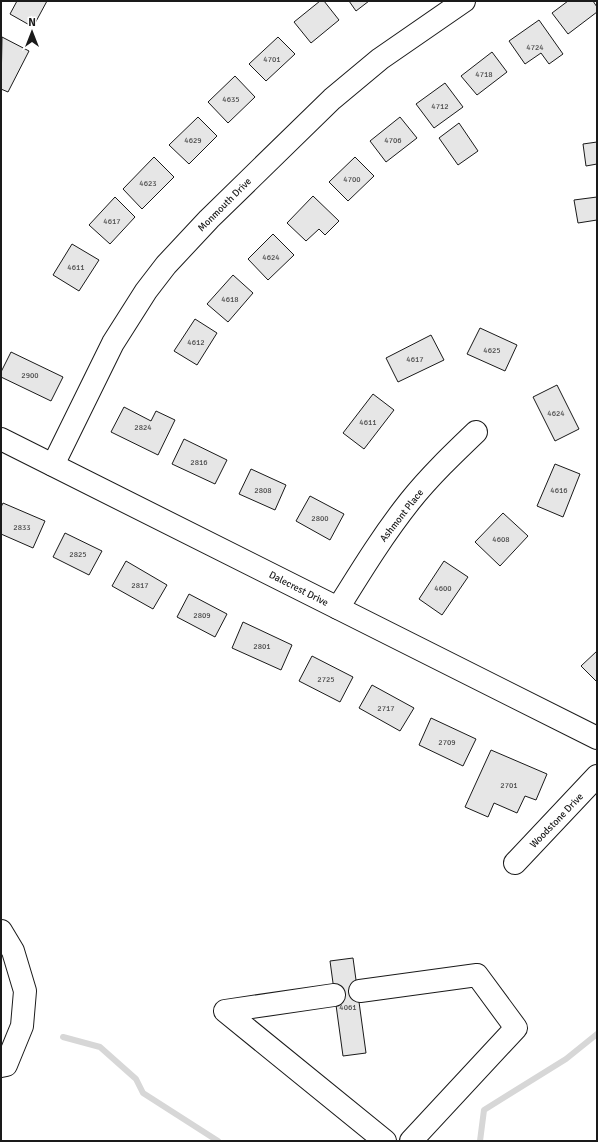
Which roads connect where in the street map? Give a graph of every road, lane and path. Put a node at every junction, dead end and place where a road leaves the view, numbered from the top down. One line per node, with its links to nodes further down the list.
1 (464, 1): 4 (street, Monmouth Drive)
2 (476, 432): 5 (street, Ashmont Place)
3 (1, 439): 4 (street, Dalecrest Drive)
4 (53, 465): 5 (street, Dalecrest Drive)
5 (338, 608): 6 (street, Dalecrest Drive)
6 (597, 738)
7 (597, 776): 8 (street, Woodstone Drive)
8 (515, 863)
9 (1, 931): 12 (street)
10 (360, 992): 14 (street)
11 (334, 995): 13 (street)
12 (1, 1066)
13 (386, 1141)
14 (411, 1141)

